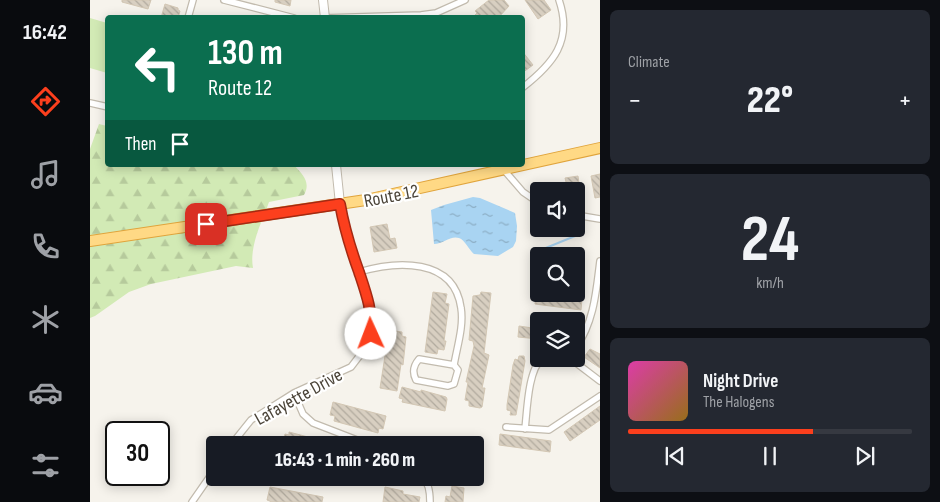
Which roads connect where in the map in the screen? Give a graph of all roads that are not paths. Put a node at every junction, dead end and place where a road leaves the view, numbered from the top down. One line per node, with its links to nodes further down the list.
1 (193, 0): 6 (street)
2 (224, 0): 7 (street)
3 (323, 0): 8 (street)
4 (465, 0): 9 (street)
5 (559, 0): 10 (street)
6 (189, 15)
7 (282, 15)
8 (324, 15)
9 (421, 15)
10 (525, 86)
11 (90, 103): 12 (street)
12 (105, 106)
13 (600, 148): 14 (highway, Route 12)
14 (525, 165)
15 (336, 167): 19 (street)
16 (517, 167): 17 (highway, Route 12)
17 (504, 170): 18 (street); 19 (highway, Route 12)
18 (530, 196)
19 (340, 204): 22 (highway, Route 12); 24 (street, Lafayette Drive)
20 (585, 216): 21 (street)
21 (600, 219)
22 (90, 241)
23 (600, 261): 25 (street)
24 (359, 272): 26 (street); 30 (street, Lafayette Drive)
25 (585, 335)
26 (454, 365): 26 (street)
27 (535, 367): 33 (street)
28 (581, 367): 29 (street)
29 (600, 381)
30 (294, 394): 34 (street, Lafayette Drive); 35 (street)
31 (600, 396): 33 (street)
32 (506, 427): 33 (street)
33 (525, 429)
34 (238, 436)
35 (345, 436)
36 (206, 482): 38 (street)
37 (428, 486): 39 (street)
38 (192, 502)
39 (430, 502)

